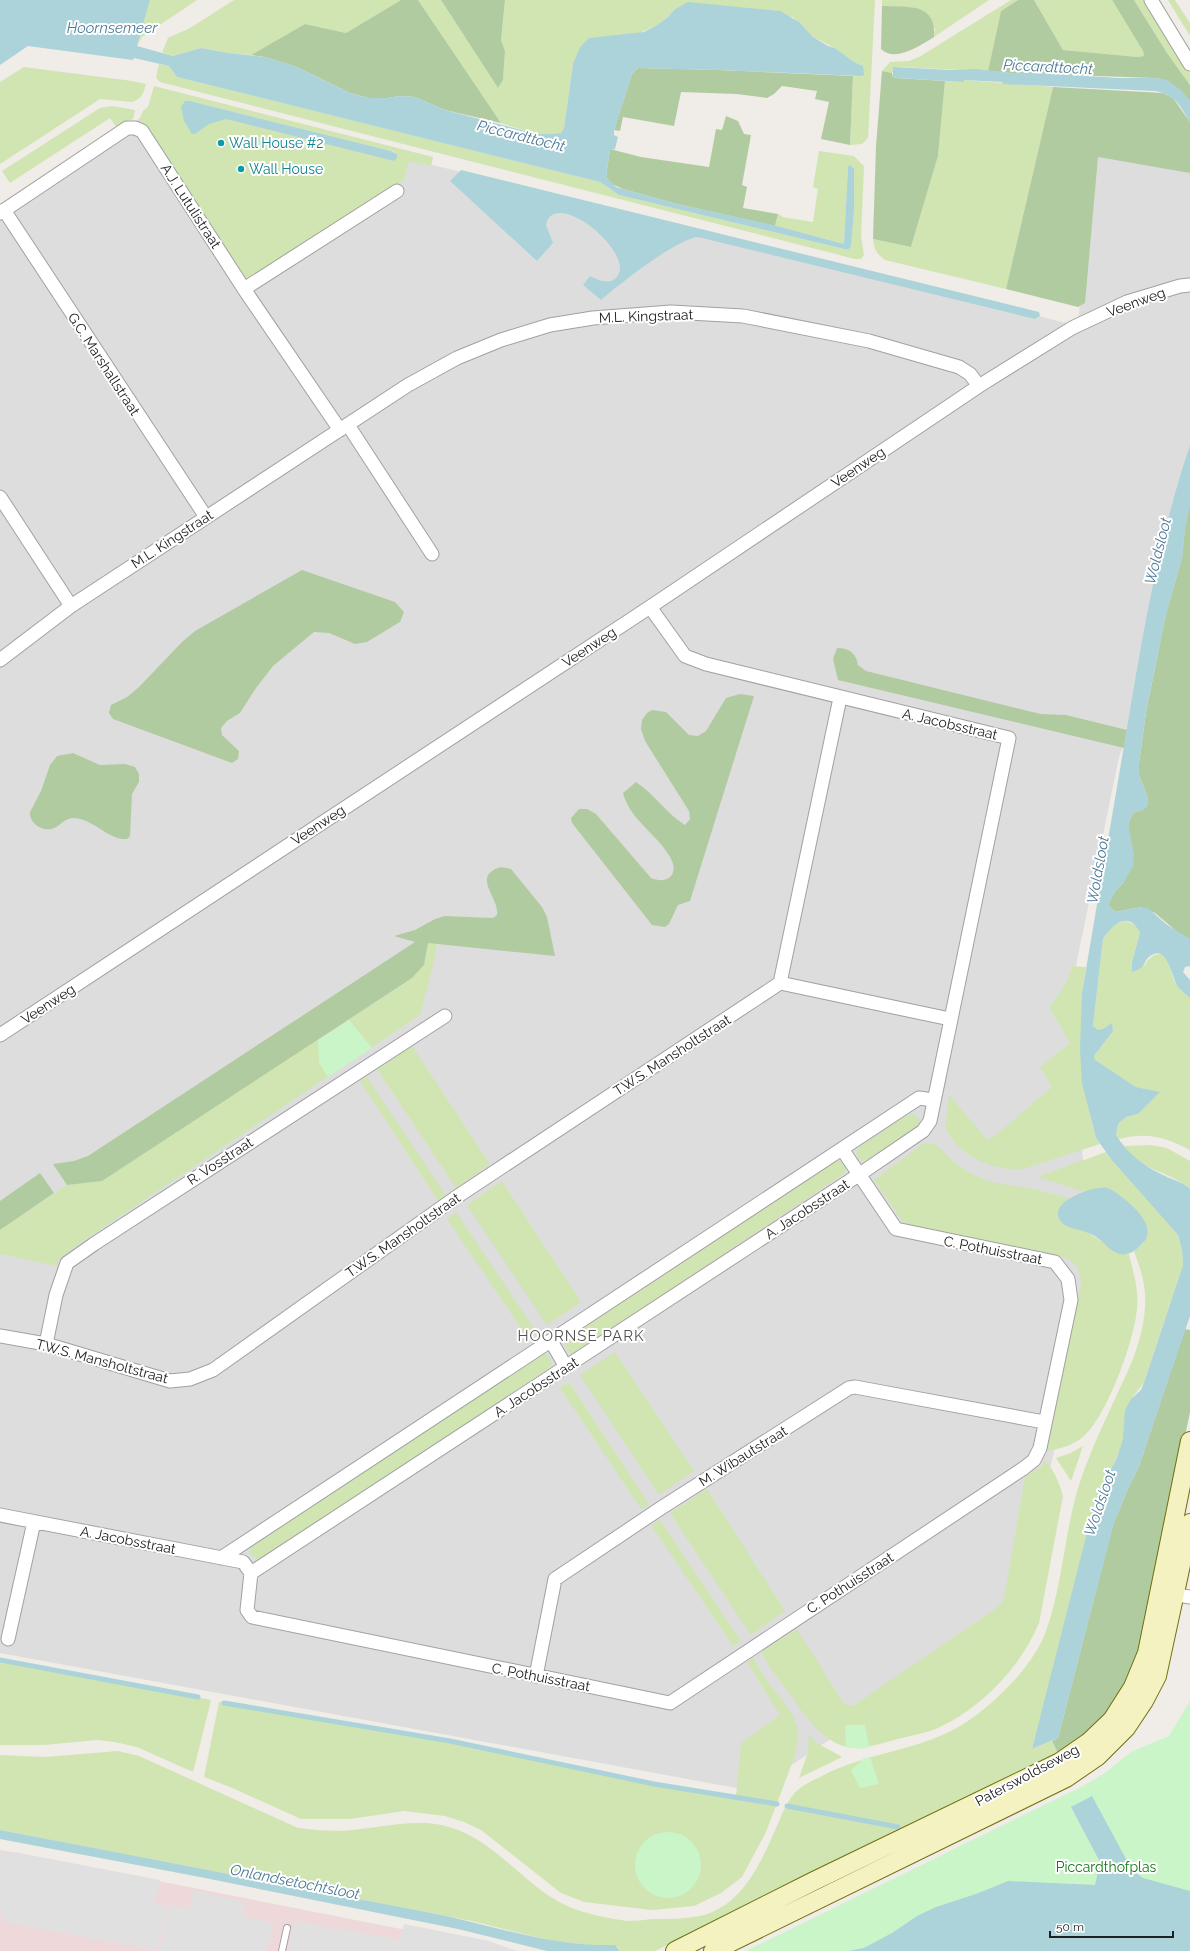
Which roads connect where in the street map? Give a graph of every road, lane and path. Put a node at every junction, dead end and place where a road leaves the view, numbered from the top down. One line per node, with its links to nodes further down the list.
1 (1151, 0): 2 (street)
2 (1190, 64)
3 (397, 191): 6 (street)
4 (2, 211): 6 (street, A.J. Lutulistraat); 10 (street, G.C. Marshallstraat)
5 (1190, 285): 7 (street, Veenweg)
6 (244, 289): 8 (street, A.J. Lutulistraat)
7 (979, 386): 8 (street, M.L. Kingstraat); 13 (street, Veenweg)
8 (344, 427): 10 (street, M.L. Kingstraat); 11 (street)
9 (0, 497): 12 (street)
10 (206, 517): 12 (street, M.L. Kingstraat)
11 (432, 554)
12 (71, 606): 14 (street, M.L. Kingstraat)
13 (650, 606): 15 (street, A. Jacobsstraat); 19 (street, Veenweg)
14 (0, 660)
15 (840, 698): 16 (street); 18 (street, A. Jacobsstraat)
16 (780, 984): 18 (street); 25 (street, T.W.S. Mansholtstraat)
17 (445, 1016): 25 (street, R. Vosstraat)
18 (950, 1019): 20 (street, A. Jacobsstraat)
19 (0, 1035)
20 (933, 1100): 21 (street); 22 (street, A. Jacobsstraat)
21 (842, 1149): 22 (street, C. Pothuisstraat); 24 (street)
22 (860, 1174): 26 (street, A. Jacobsstraat); 27 (street, C. Pothuisstraat)
23 (0, 1336): 25 (street, T.W.S. Mansholtstraat)
24 (550, 1341): 26 (street); 32 (street)
25 (46, 1344)
26 (566, 1367): 33 (street, A. Jacobsstraat)
27 (1044, 1422): 36 (street, C. Pothuisstraat); 36 (street, M. Wibautstraat)
28 (1190, 1441): 34 (main road, Paterswoldseweg)
29 (0, 1515): 30 (street, A. Jacobsstraat)
30 (34, 1522): 32 (street, A. Jacobsstraat); 35 (street)
31 (1190, 1523): 34 (main road, Paterswoldseweg)
32 (221, 1558): 33 (street, A. Jacobsstraat)
33 (251, 1573): 36 (street, C. Pothuisstraat)
34 (1175, 1594): 39 (main road, Paterswoldseweg); 40 (main road, Paterswoldseweg)
35 (8, 1639)
36 (536, 1676)
37 (287, 1928): 38 (lane)
38 (282, 1951)
39 (675, 1951)
40 (713, 1951)

